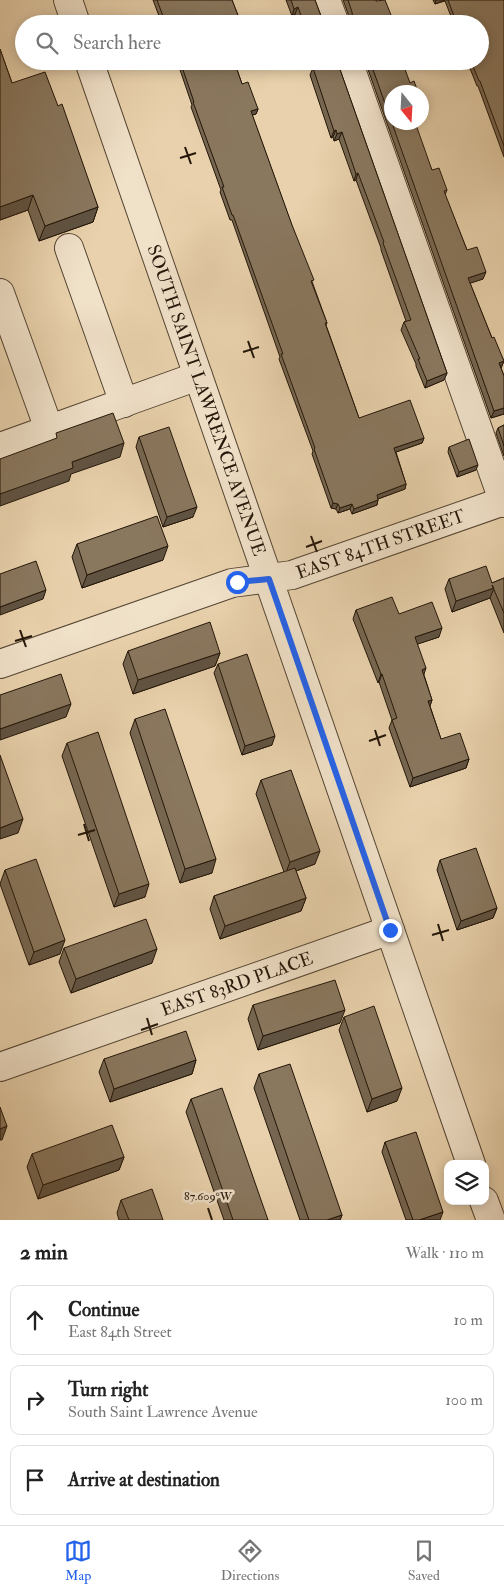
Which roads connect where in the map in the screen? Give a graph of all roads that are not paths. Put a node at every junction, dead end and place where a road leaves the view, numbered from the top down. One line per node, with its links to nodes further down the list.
1 (68, 0): 3 (street)
2 (326, 0): 4 (street)
3 (73, 15)
4 (332, 15)
5 (92, 70): 9 (street, SOUTH SAINT LAWRENCE AVENUE)
6 (351, 70): 13 (street)
7 (68, 248): 10 (street)
8 (0, 293): 11 (street)
9 (198, 376): 10 (street); 14 (street, SOUTH SAINT LAWRENCE AVENUE)
10 (124, 403): 11 (street)
11 (49, 430): 12 (street)
12 (0, 447)
13 (504, 502): 14 (street, EAST 84TH STREET)
14 (269, 579): 15 (street, EAST 84TH STREET); 16 (street, SOUTH SAINT LAWRENCE AVENUE)
15 (0, 664)
16 (390, 930): 17 (street, EAST 83RD PLACE); 18 (street, SOUTH SAINT LAWRENCE AVENUE)
17 (0, 1068)
18 (470, 1160)
19 (485, 1205): 20 (street)
20 (491, 1220)

